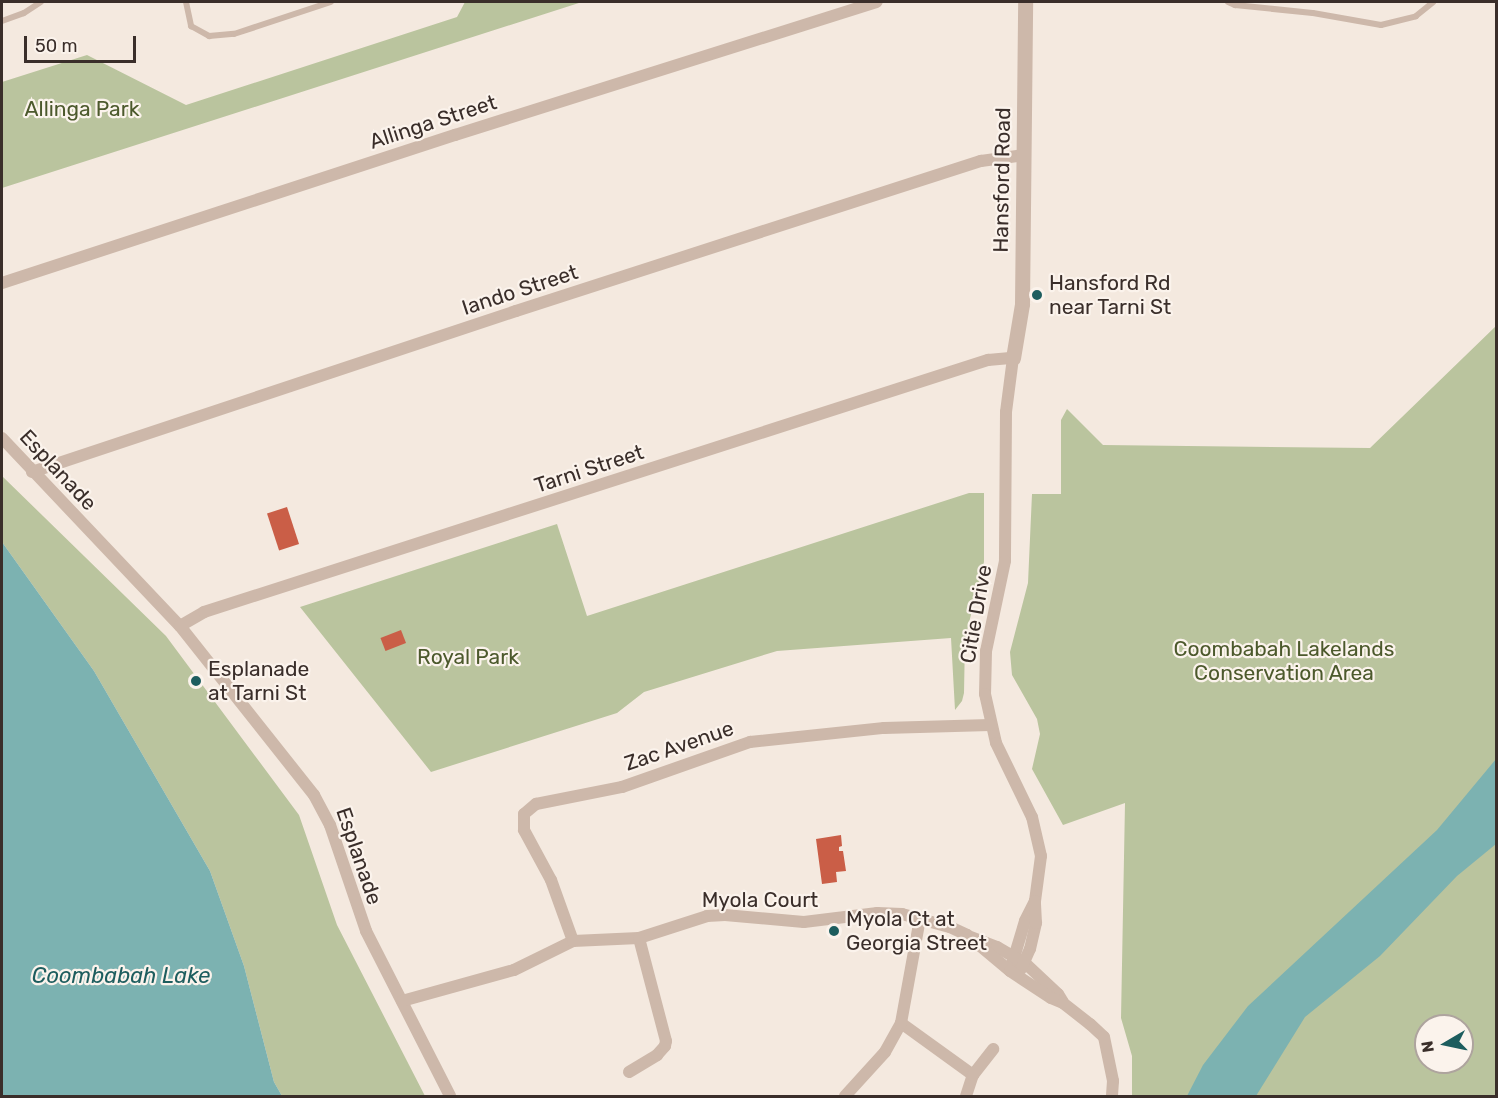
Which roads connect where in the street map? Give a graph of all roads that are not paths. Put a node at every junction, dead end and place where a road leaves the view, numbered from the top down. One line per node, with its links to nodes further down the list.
1 (41, 2): 9 (lane)
2 (186, 2): 8 (lane)
3 (331, 2): 8 (lane)
4 (878, 2): 11 (street, Allinga Street)
5 (1025, 2): 10 (street, Hansford Road)
6 (1228, 2): 7 (lane)
7 (1433, 2)
8 (304, 5)
9 (2, 21)
10 (1024, 155): 12 (street, Hansford Road); 14 (street, Iando Street)
11 (2, 283)
12 (1013, 358): 15 (street, Tarni Street); 16 (street, Citie Drive)
13 (2, 438): 14 (street, Esplanade)
14 (32, 472): 15 (street, Esplanade)
15 (180, 626): 23 (street, Esplanade)
16 (990, 725): 20 (street, Zac Avenue); 21 (street, Citie Drive)
17 (920, 918): 18 (street, Myola Court); 19 (street, Myola Court); 25 (street)
18 (967, 935): 21 (street); 22 (street, Myola Court)
19 (639, 938): 20 (street, Myola Court); 27 (street)
20 (573, 941): 23 (street, Myola Court)
21 (1019, 960): 22 (street, Citie Drive); 24 (street)
22 (1013, 973): 24 (street, Myola Court)
23 (402, 1001): 29 (street, Esplanade)
24 (1064, 1003): 32 (street, Myola Court)
25 (901, 1023): 28 (street); 30 (street)
26 (993, 1048): 28 (street)
27 (629, 1072)
28 (973, 1075): 31 (street)
29 (450, 1096)
30 (845, 1096)
31 (966, 1096)
32 (1112, 1096)

